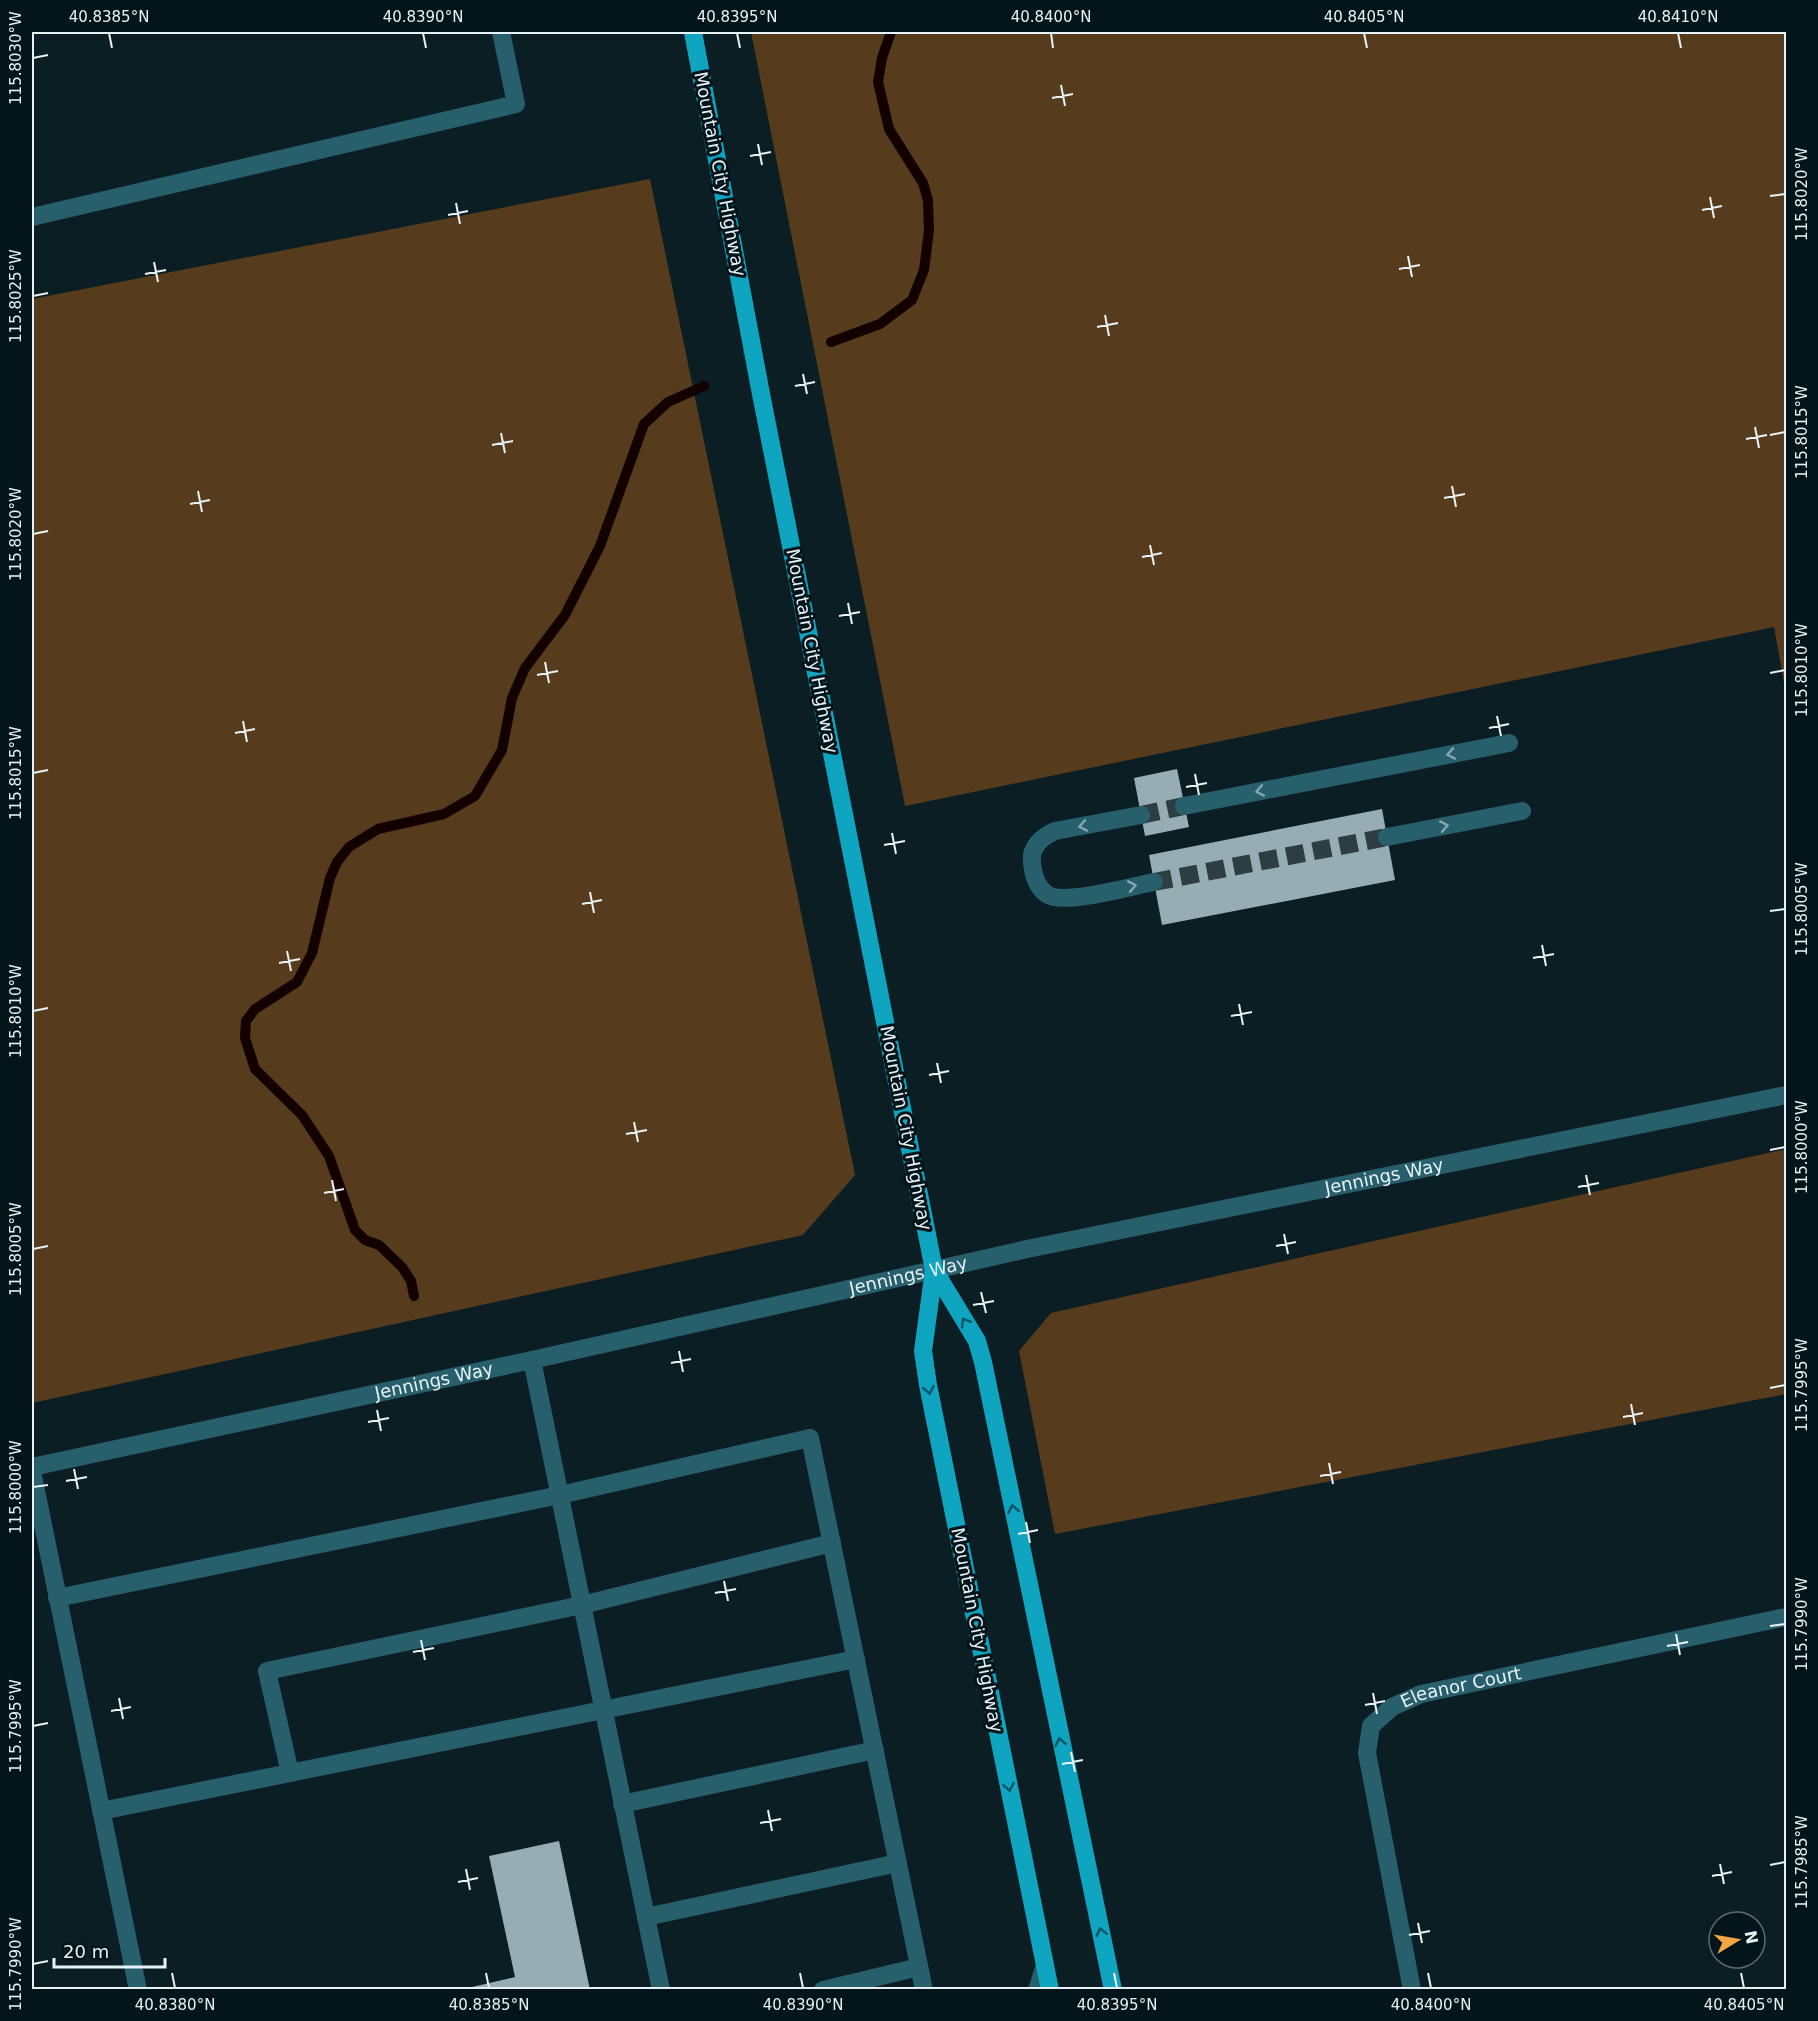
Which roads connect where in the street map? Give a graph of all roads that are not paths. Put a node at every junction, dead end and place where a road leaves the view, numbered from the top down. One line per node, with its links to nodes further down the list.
1 (501, 32): 3 (street)
2 (693, 32): 11 (main road, Mountain City Highway)
3 (32, 217)
4 (1509, 743): 5 (street, one-way to 5)
5 (1184, 806)
6 (1522, 812): 8 (street, one-way to 6)
7 (1141, 814): 9 (street, one-way to 9)
8 (1387, 837)
9 (1154, 882)
10 (1786, 1095): 11 (street, Jennings Way)
11 (934, 1270): 12 (street, Jennings Way); 27 (main road, Mountain City Highway, one-way to 27); 35 (main road, Mountain City Highway, one-way to 11)
12 (532, 1360): 13 (street, Jennings Way); 14 (street)
13 (32, 1469): 16 (street)
14 (560, 1495): 15 (street); 16 (street); 17 (street)
15 (832, 1543): 17 (street); 19 (street)
16 (57, 1598): 24 (street)
17 (582, 1605): 20 (street); 22 (street)
18 (1786, 1617): 36 (street, Eleanor Court)
19 (856, 1659): 20 (street); 21 (street)
20 (603, 1710): 22 (street); 23 (street)
21 (875, 1750): 23 (street); 25 (street)
22 (290, 1773): 24 (street)
23 (622, 1804): 26 (street)
24 (101, 1811): 29 (street)
25 (898, 1863): 26 (street); 28 (street)
26 (646, 1917): 30 (street)
27 (1045, 1965): 33 (street); 34 (main road, Mountain City Highway)
28 (919, 1967): 31 (street); 32 (street)
29 (138, 1989)
30 (661, 1989)
31 (823, 1989)
32 (924, 1989)
33 (1037, 1989)
34 (1050, 1989)
35 (1113, 1989)
36 (1412, 1989)

